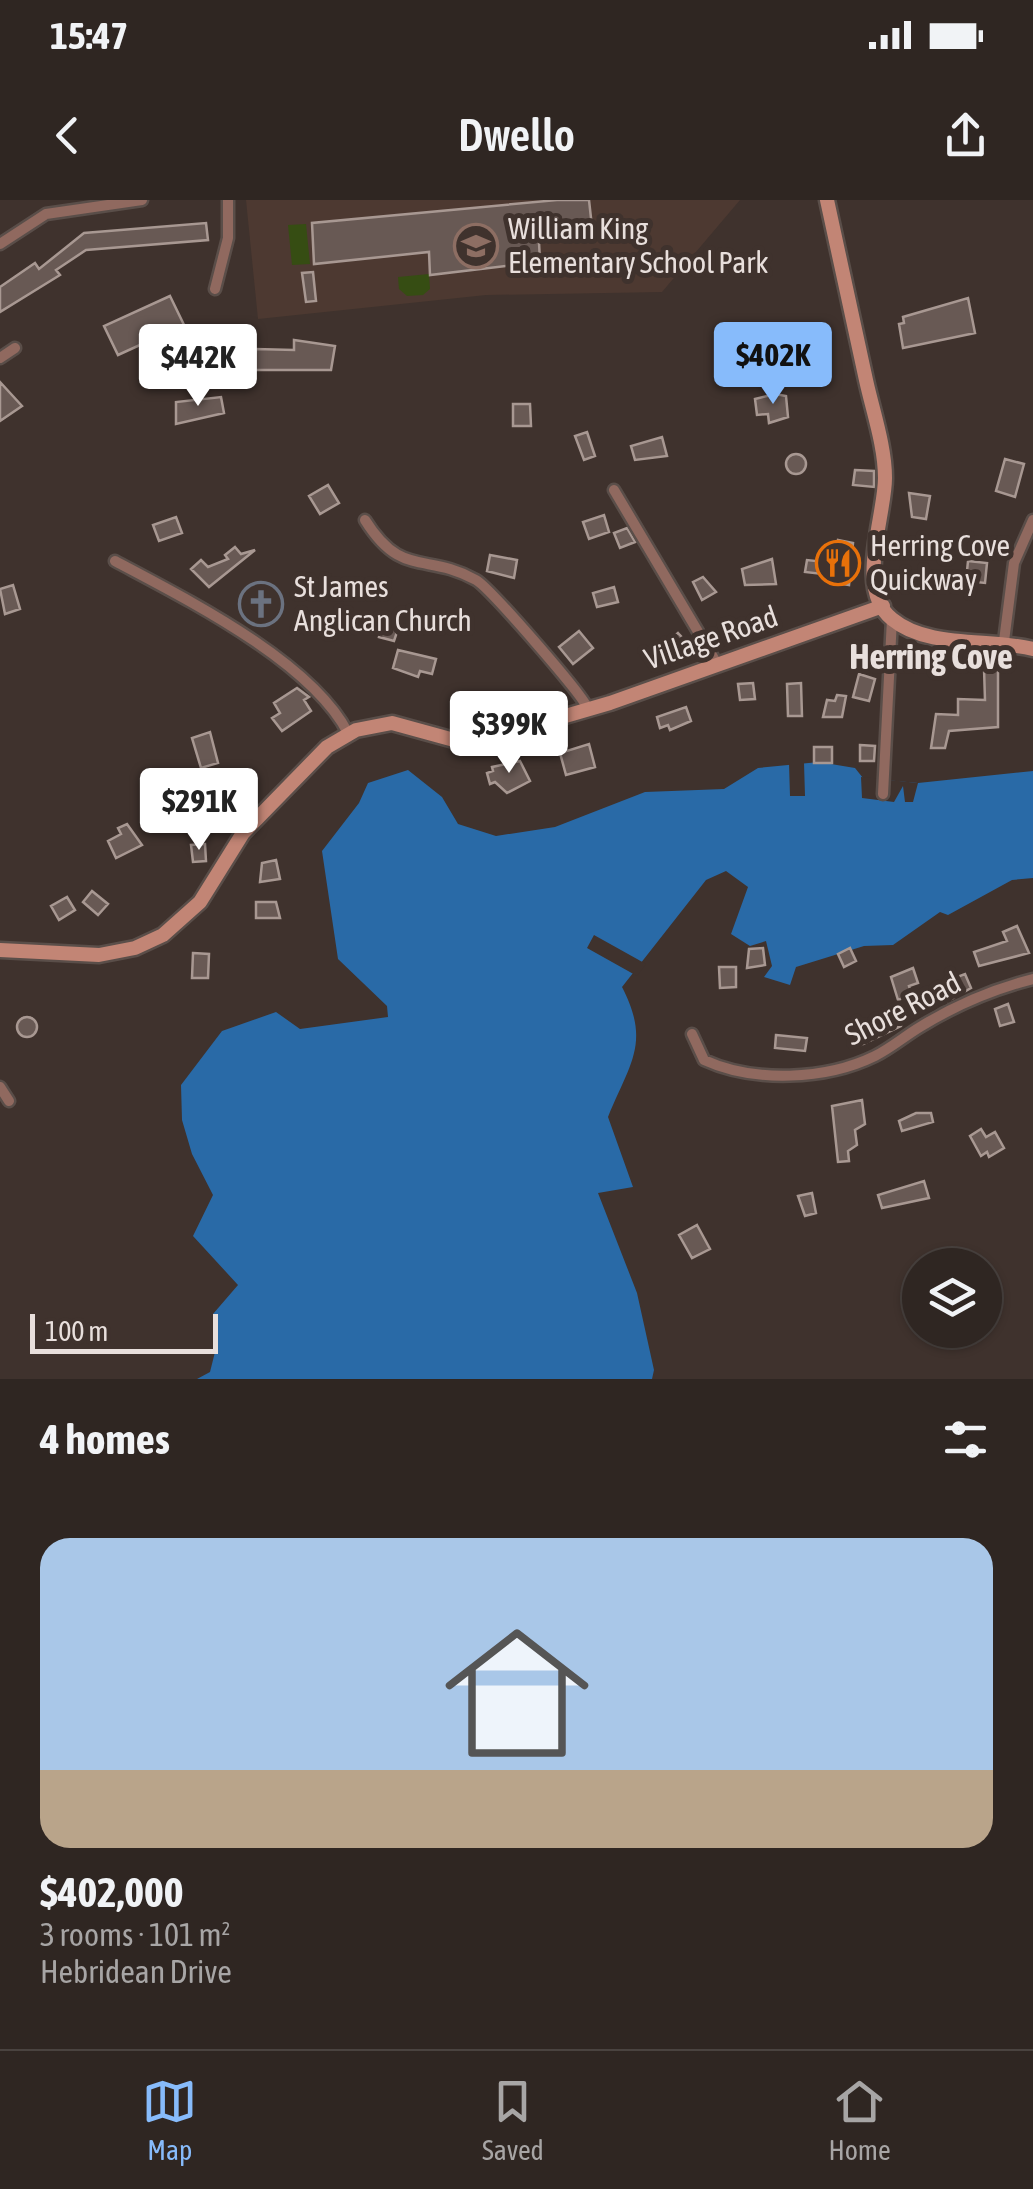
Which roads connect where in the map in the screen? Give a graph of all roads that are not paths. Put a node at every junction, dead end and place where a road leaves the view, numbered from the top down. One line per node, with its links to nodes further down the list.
1 (37, 200): 5 (street)
2 (142, 200): 5 (street)
3 (228, 200): 7 (street)
4 (827, 200): 14 (street)
5 (46, 214): 6 (street)
6 (0, 244)
7 (215, 288)
8 (14, 348): 9 (street)
9 (0, 358)
10 (614, 490): 18 (street)
11 (365, 520): 19 (street)
12 (1033, 520): 16 (street)
13 (115, 560): 20 (street)
14 (883, 606): 15 (street); 18 (street, Village Road)
15 (892, 619): 16 (street); 21 (street)
16 (1004, 642): 17 (street)
17 (1033, 649)
18 (716, 662): 19 (street, Village Road)
19 (588, 709): 20 (street, Village Road)
20 (348, 733): 22 (street, Village Road)
21 (883, 794)
22 (0, 950)
23 (1033, 979): 24 (street, Shore Road)
24 (692, 1034)
25 (0, 1087): 26 (street)
26 (9, 1101)

